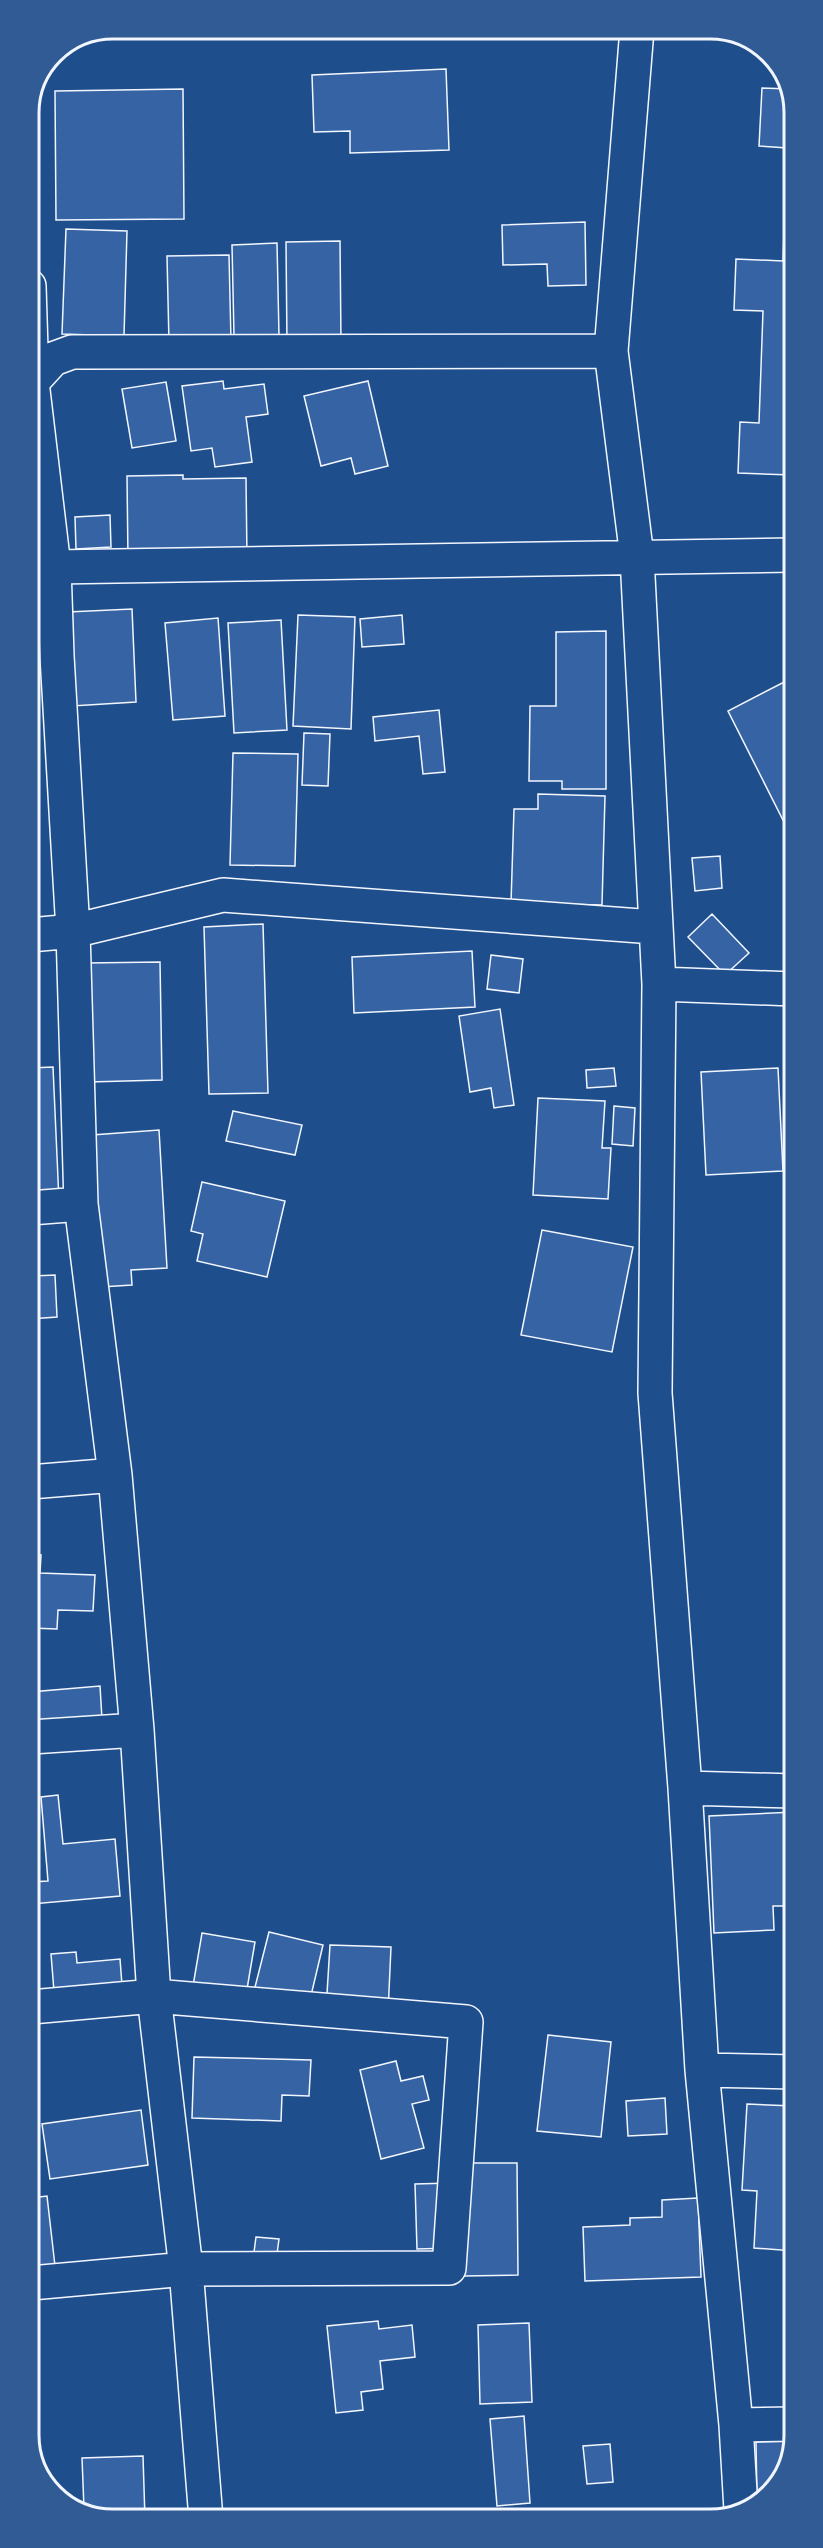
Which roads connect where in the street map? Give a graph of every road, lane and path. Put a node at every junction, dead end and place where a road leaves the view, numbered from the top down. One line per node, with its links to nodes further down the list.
1 (636, 39): 2 (street)
2 (611, 351): 3 (street); 6 (street)
3 (39, 374)
4 (39, 452): 7 (street)
5 (784, 555): 6 (street)
6 (637, 556): 7 (street); 9 (street)
7 (54, 567): 8 (street)
8 (43, 657): 10 (street)
9 (654, 927): 10 (street); 12 (street)
10 (73, 931): 11 (street); 14 (street)
11 (39, 934)
12 (658, 984): 13 (street); 20 (street)
13 (784, 989)
14 (81, 1204): 15 (street); 16 (street)
15 (39, 1208)
16 (115, 1475): 17 (street); 18 (street)
17 (39, 1481)
18 (137, 1730): 19 (street); 22 (street)
19 (39, 1736)
20 (685, 1788): 21 (street); 24 (street)
21 (784, 1791)
22 (154, 1996): 23 (street); 26 (street); 26 (street)
23 (39, 2006)
24 (702, 2070): 25 (street); 29 (street)
25 (784, 2072)
26 (186, 2269): 27 (street); 31 (street)
27 (39, 2282)
28 (784, 2424): 29 (street)
29 (736, 2425): 30 (street)
30 (741, 2502)
31 (205, 2509)

